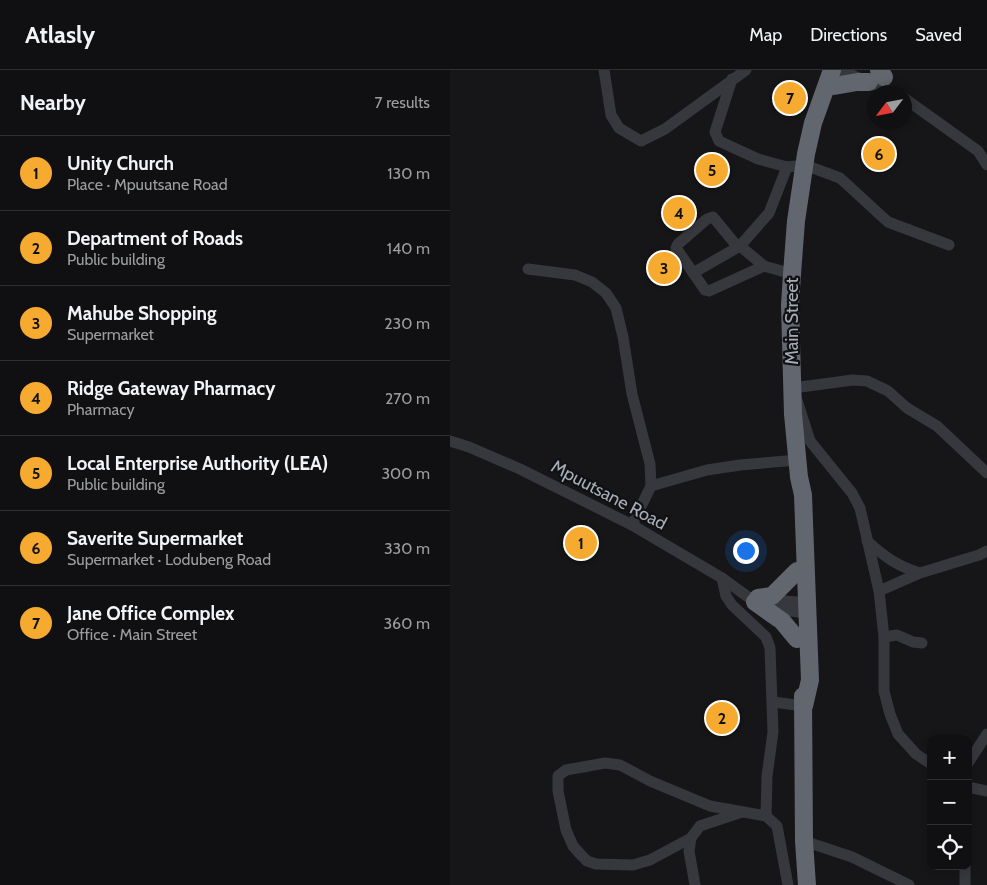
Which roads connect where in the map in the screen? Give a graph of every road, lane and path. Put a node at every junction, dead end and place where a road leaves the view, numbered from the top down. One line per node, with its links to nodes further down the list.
1 (604, 70): 5 (street)
2 (746, 70): 5 (street)
3 (838, 73): 4 (highway); 10 (highway, Main Street)
4 (876, 75): 6 (street); 7 (street)
5 (732, 79): 12 (street)
6 (887, 85)
7 (890, 85)
8 (912, 103): 9 (street)
9 (983, 149): 11 (street)
10 (806, 160): 12 (street); 13 (street); 18 (highway, Main Street)
11 (987, 165)
12 (787, 167): 14 (street)
13 (949, 245)
14 (740, 246): 15 (street); 17 (street); 17 (street)
15 (764, 266): 17 (street); 18 (street)
16 (528, 269): 23 (street)
17 (693, 274)
18 (792, 274): 19 (highway, Main Street)
19 (793, 388): 21 (highway, Main Street); 22 (street); 25 (street)
20 (450, 441): 24 (street, Mpuutsane Road)
21 (798, 469): 23 (street); 27 (highway, Main Street); 32 (highway, Main Street)
22 (987, 473)
23 (651, 486): 24 (street)
24 (632, 525): 29 (street, Mpuutsane Road)
25 (867, 541): 28 (street); 30 (street)
26 (987, 551): 28 (street)
27 (797, 571): 31 (highway); 32 (highway, Main Street)
28 (920, 573): 30 (street)
29 (722, 578): 31 (street, Mpuutsane Road); 36 (street)
30 (879, 592): 33 (street)
31 (752, 598): 32 (street); 34 (highway)
32 (802, 607): 34 (highway); 37 (highway)
33 (884, 637): 35 (street); 40 (street)
34 (798, 639): 37 (highway)
35 (922, 642)
36 (773, 702): 37 (street); 44 (street)
37 (804, 706): 46 (highway)
38 (987, 734): 39 (street)
39 (972, 757)
40 (927, 761)
41 (972, 789): 42 (street)
42 (987, 791)
43 (742, 812): 44 (street); 45 (street); 45 (street)
44 (766, 816): 49 (street)
45 (691, 838): 48 (street)
46 (804, 841): 50 (highway); 51 (street)
47 (965, 870): 52 (street)
48 (695, 885)
49 (788, 885)
50 (807, 885)
51 (909, 885)
52 (965, 885)

